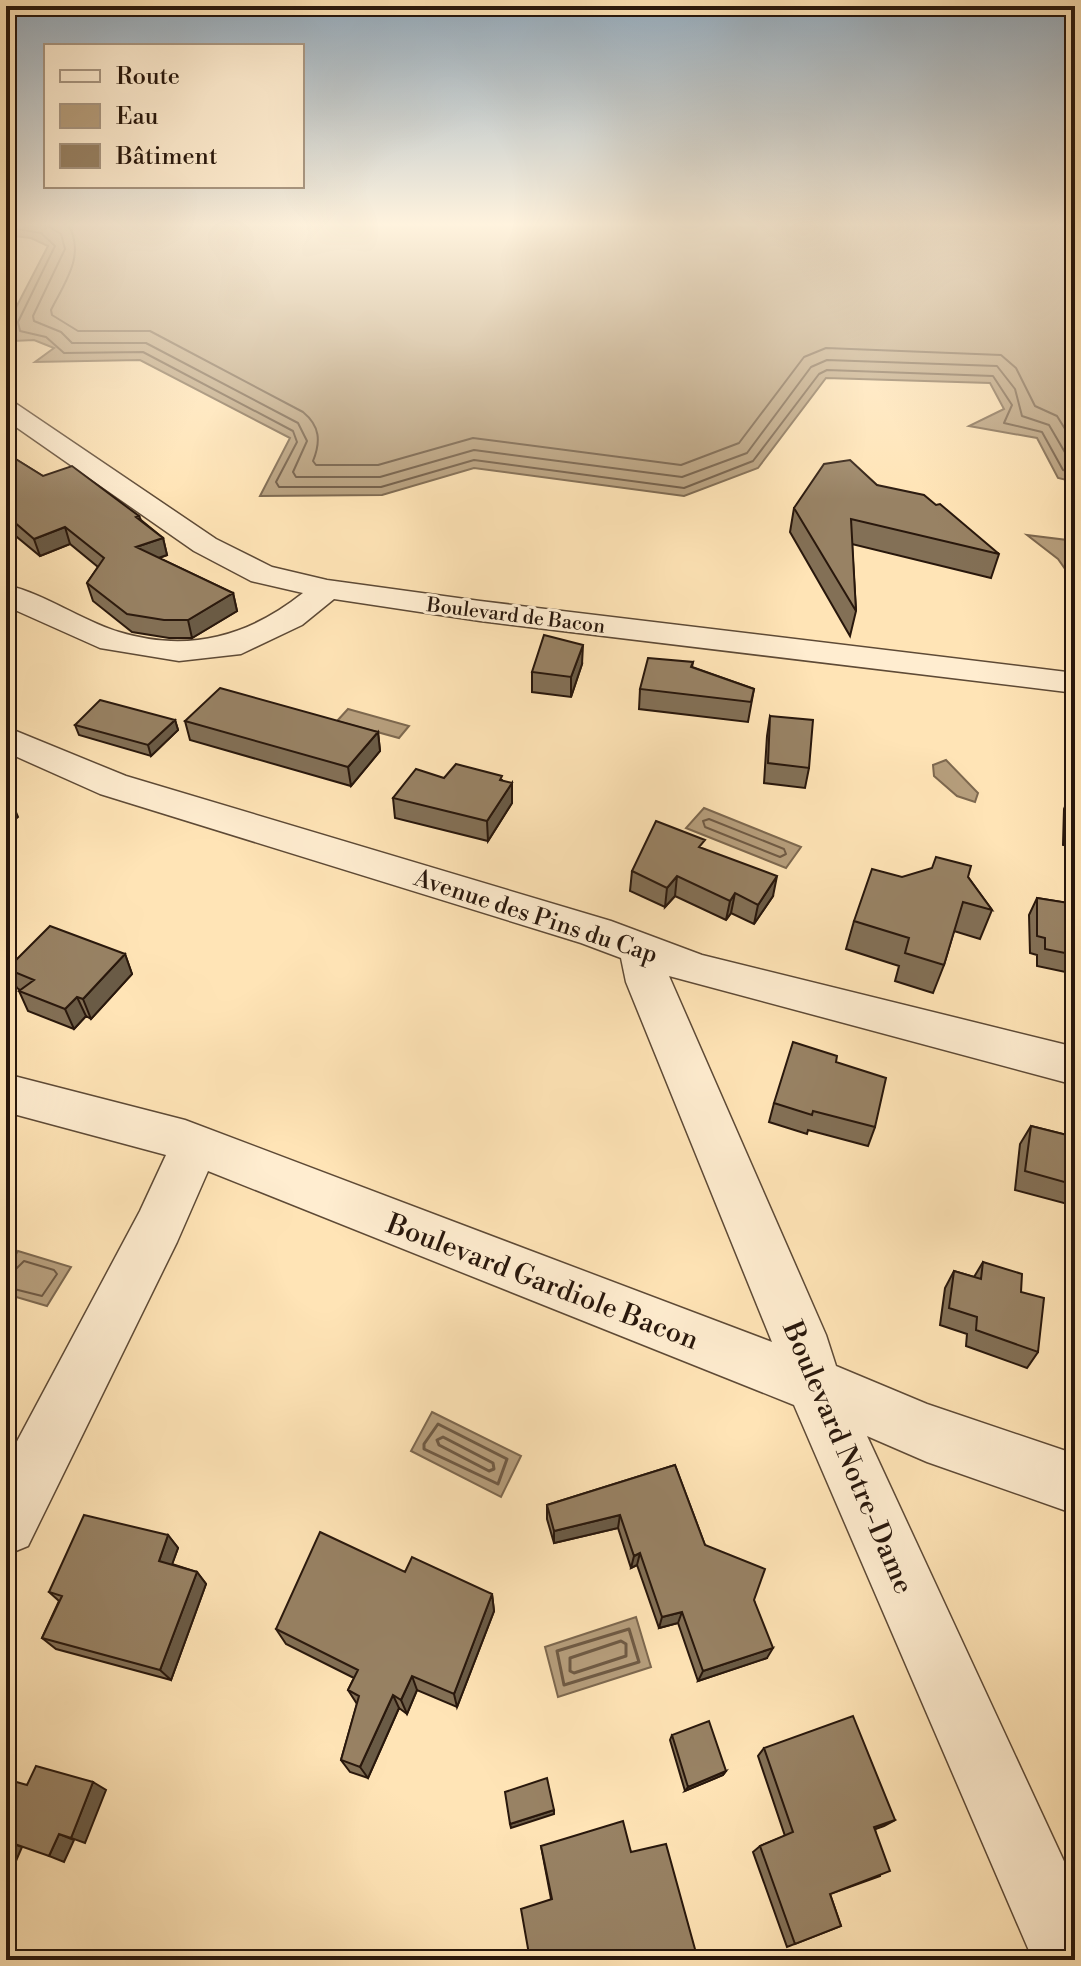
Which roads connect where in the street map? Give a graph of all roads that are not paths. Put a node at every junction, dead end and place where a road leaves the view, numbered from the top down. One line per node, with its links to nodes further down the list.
1 (6, 408): 2 (street, Boulevard de Bacon)
2 (327, 589): 3 (street); 4 (street, Boulevard de Bacon)
3 (6, 594)
4 (1075, 683)
5 (6, 738): 6 (street, Avenue des Pins du Cap)
6 (640, 949): 7 (street, Avenue des Pins du Cap); 10 (street, Boulevard Notre-Dame)
7 (1075, 1066)
8 (6, 1093): 9 (street, Boulevard Gardiole Bacon)
9 (195, 1145): 10 (street, Boulevard Gardiole Bacon); 12 (street)
10 (814, 1385): 11 (street, Boulevard Gardiole Bacon); 13 (street, Boulevard Notre-Dame)
11 (1075, 1484)
12 (6, 1524)
13 (1071, 1960)

